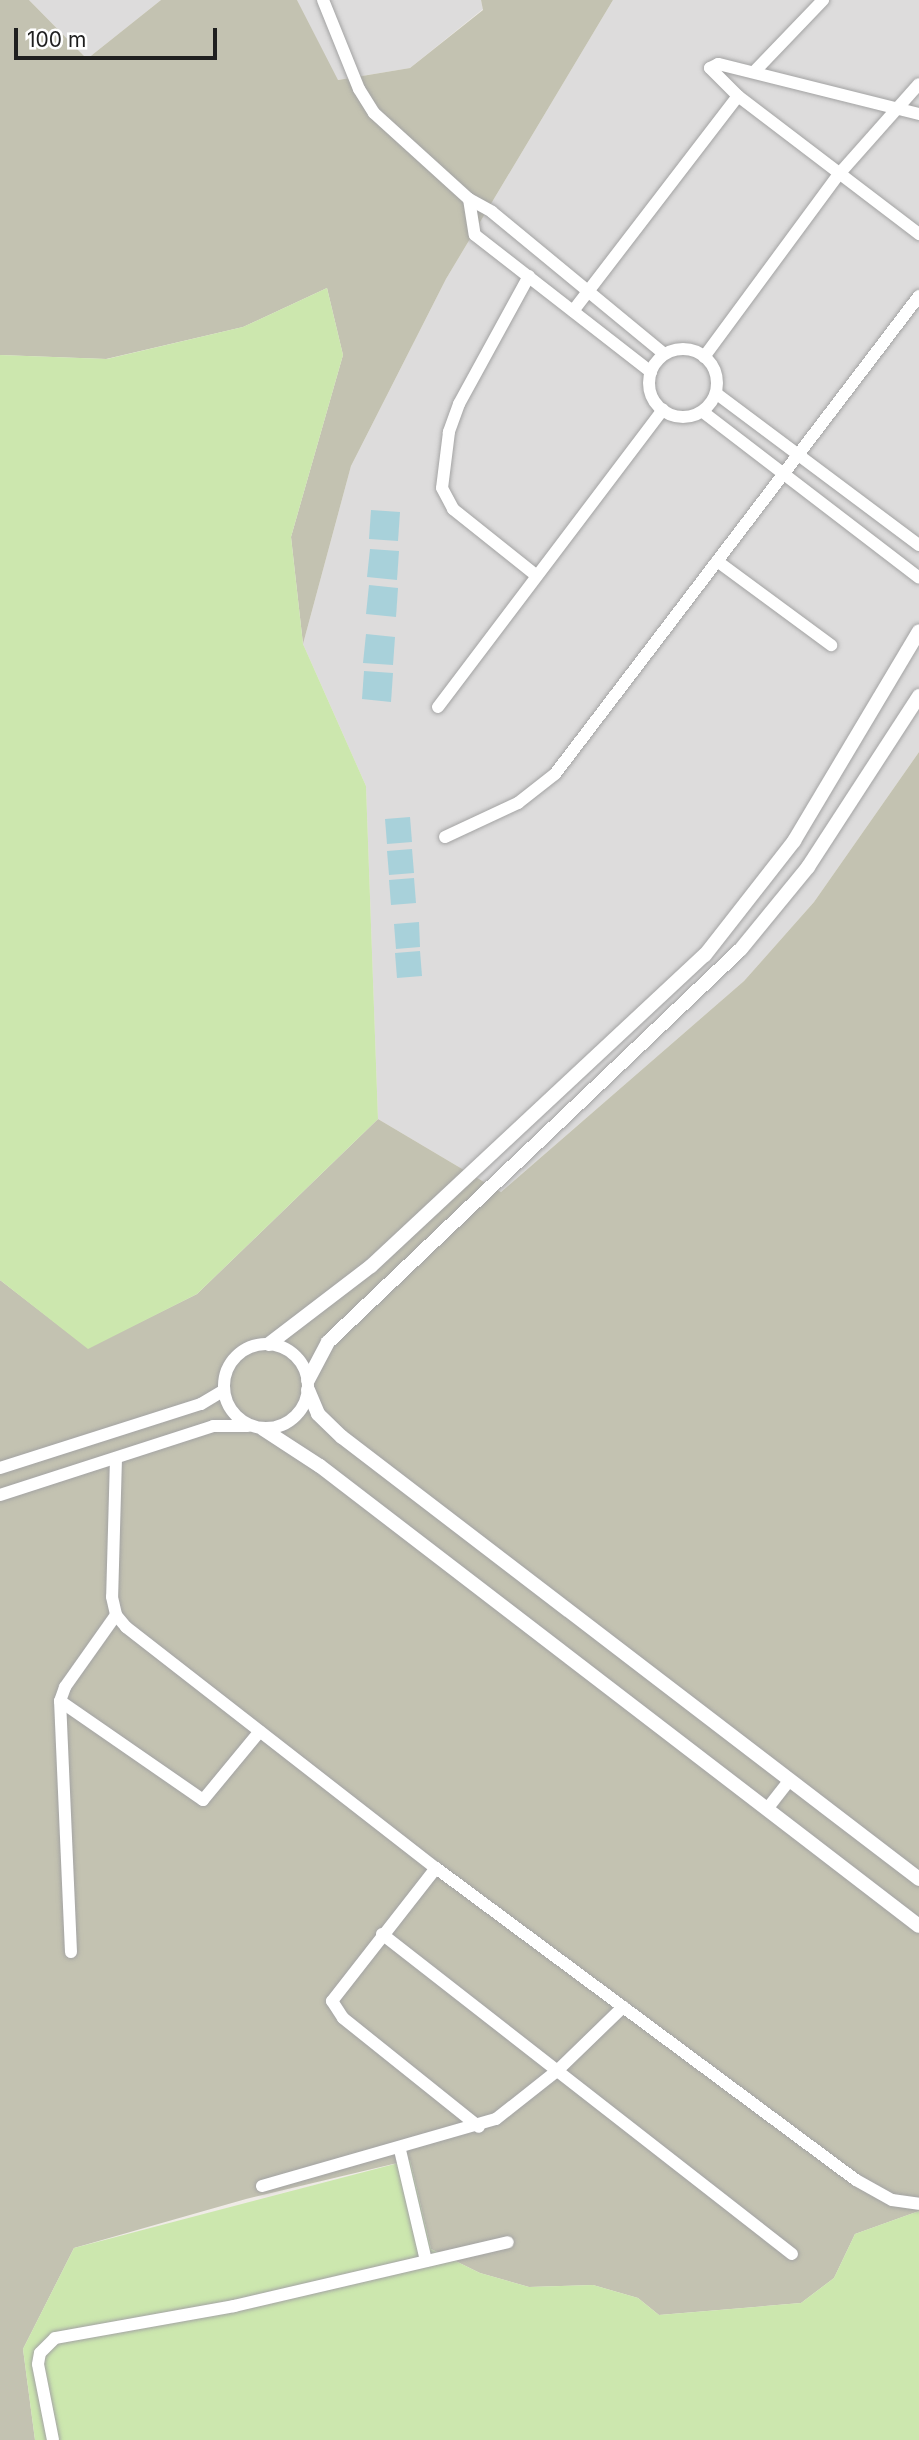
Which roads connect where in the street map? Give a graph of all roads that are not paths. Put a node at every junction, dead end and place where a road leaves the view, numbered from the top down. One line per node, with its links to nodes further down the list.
1 (323, 0): 9 (street)
2 (823, 0): 3 (street)
3 (754, 72): 5 (street); 6 (street)
4 (919, 85): 6 (street)
5 (738, 96): 8 (street); 12 (street)
6 (895, 108): 7 (street); 8 (street)
7 (919, 114)
8 (839, 174): 10 (street); 16 (street)
9 (469, 199): 11 (street); 12 (street)
10 (919, 234)
11 (528, 276): 14 (street); 25 (street)
12 (586, 293): 14 (street); 15 (street)
13 (919, 296): 21 (street)
14 (573, 311): 17 (street)
15 (664, 354): 16 (street); 17 (street)
16 (705, 357): 18 (street)
17 (651, 372): 19 (street)
18 (717, 394): 20 (street); 21 (street)
19 (663, 410): 20 (street); 25 (street)
20 (703, 412): 22 (street)
21 (796, 453): 22 (street); 23 (street)
22 (782, 473): 24 (street); 26 (street)
23 (919, 545)
24 (718, 561): 28 (street); 31 (street)
25 (537, 576): 30 (street)
26 (919, 578)
27 (919, 631): 32 (street)
28 (831, 645)
29 (919, 696): 33 (street)
30 (438, 707)
31 (445, 837)
32 (269, 1344): 33 (street); 34 (street)
33 (308, 1385): 35 (street); 42 (street)
34 (223, 1391): 35 (street); 37 (street)
35 (257, 1427): 36 (street); 43 (street)
36 (116, 1458): 38 (street); 39 (street)
37 (0, 1468)
38 (0, 1495)
39 (116, 1615): 40 (street); 41 (street)
40 (60, 1701): 41 (street); 48 (street)
41 (260, 1731): 44 (street)
42 (790, 1780): 43 (street); 45 (street)
43 (767, 1809): 46 (street)
44 (436, 1868): 47 (street); 49 (street)
45 (919, 1879)
46 (919, 1926)
47 (382, 1934): 50 (street); 51 (street)
48 (71, 1952)
49 (623, 2007): 50 (street); 54 (street)
50 (558, 2070): 51 (street); 56 (street)
51 (479, 2127): 52 (street)
52 (400, 2150): 53 (street); 57 (street)
53 (262, 2186)
54 (919, 2204)
55 (508, 2242): 57 (street)
56 (792, 2254)
57 (426, 2261): 58 (street)
58 (53, 2440)

